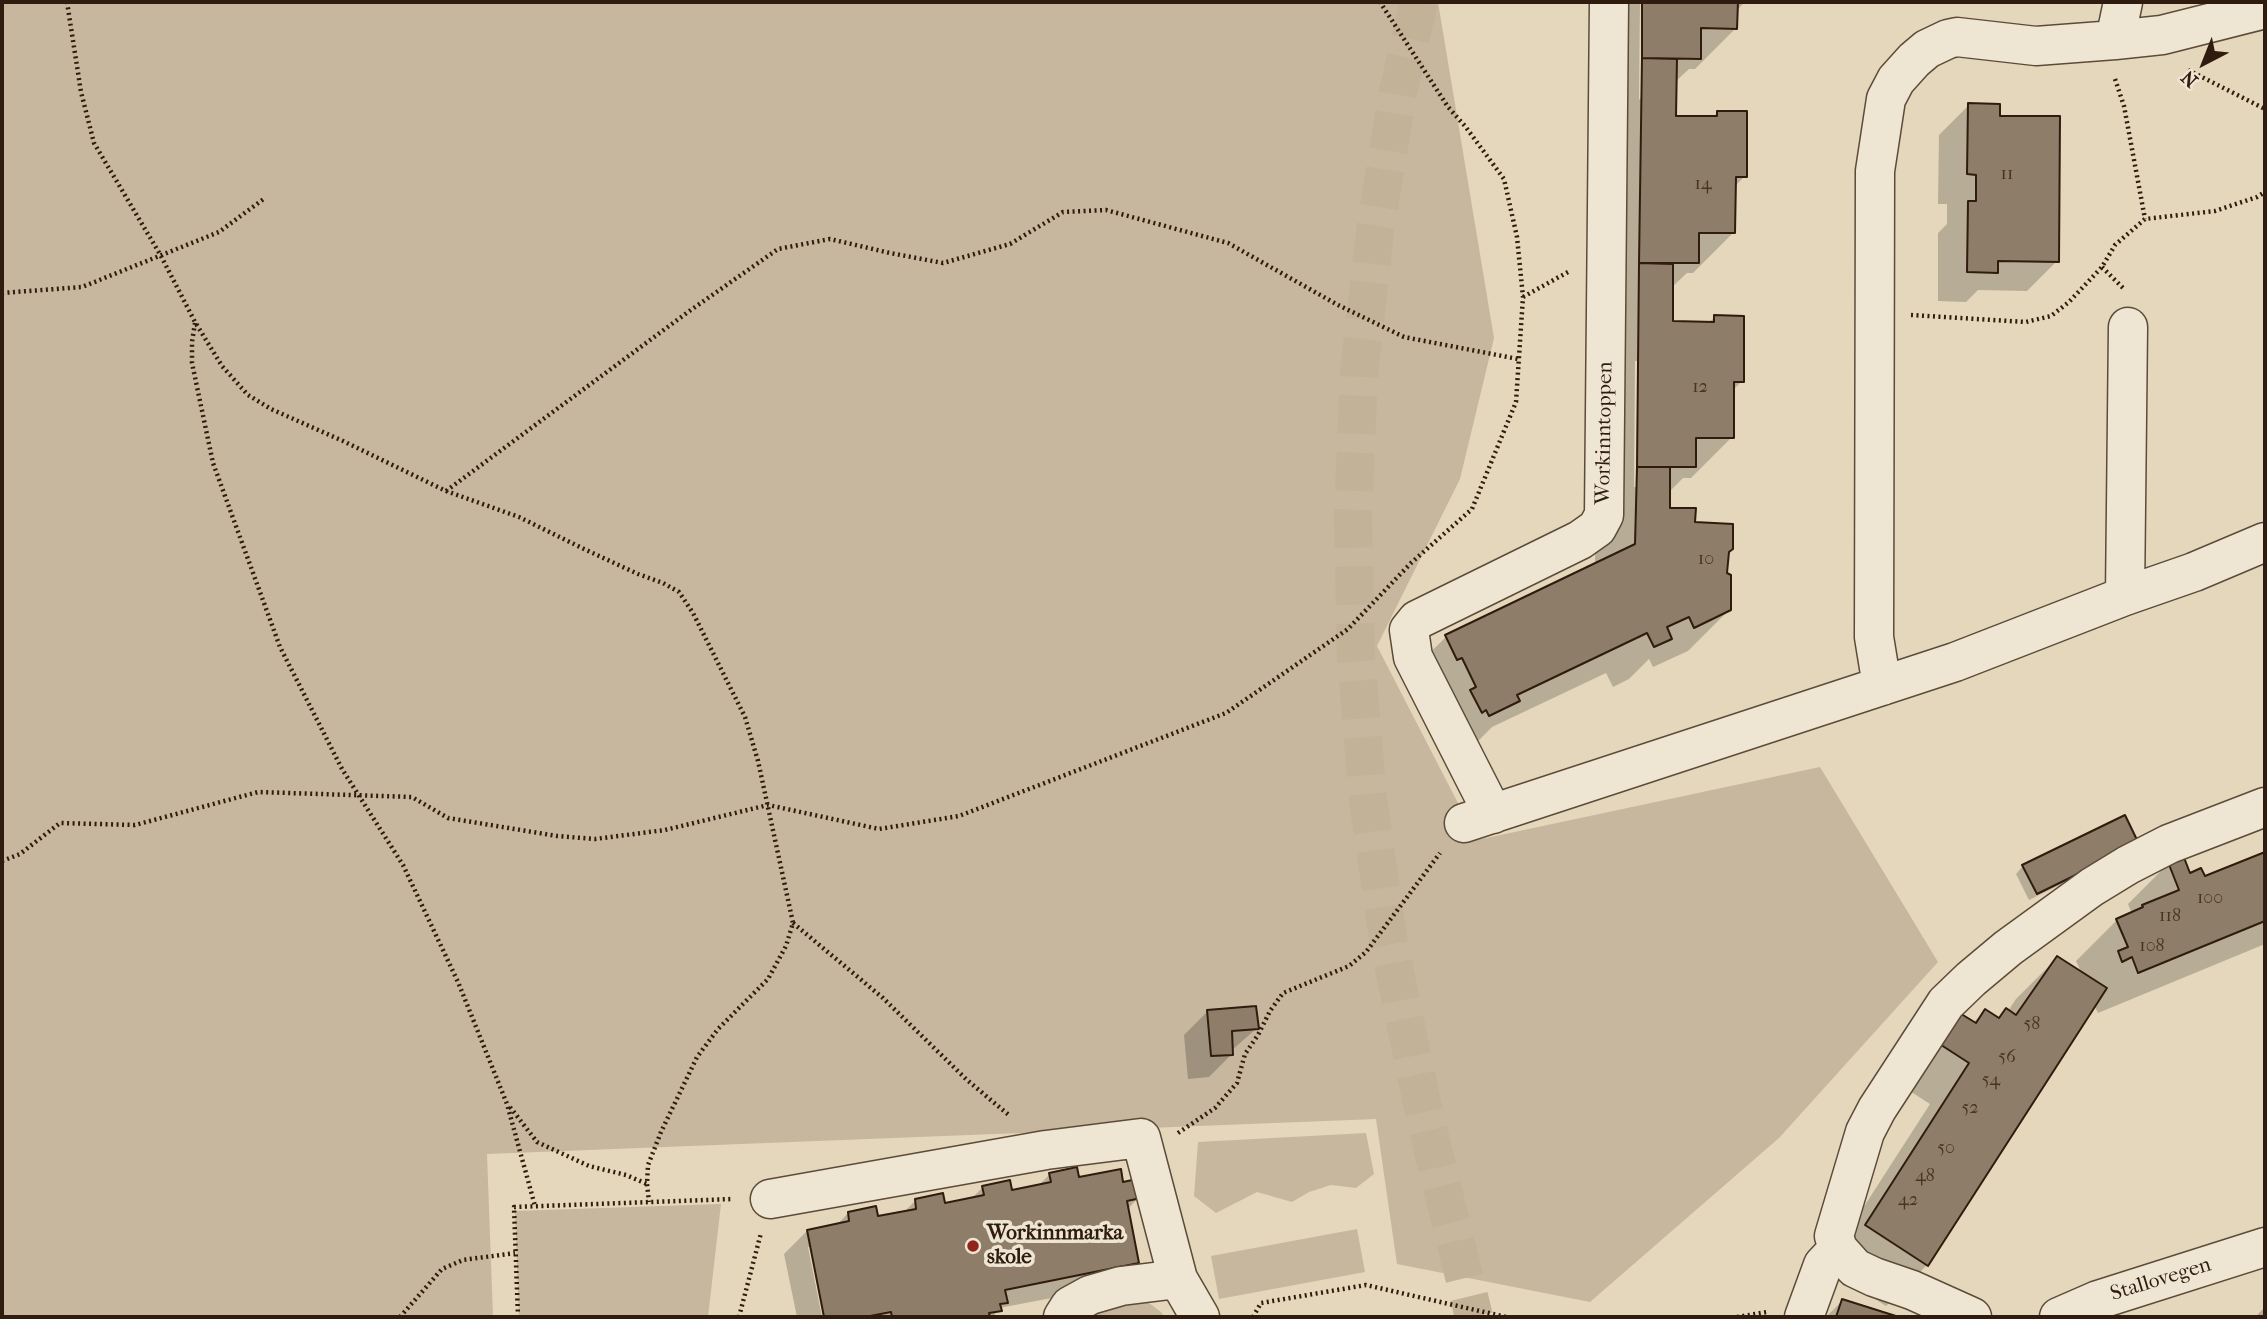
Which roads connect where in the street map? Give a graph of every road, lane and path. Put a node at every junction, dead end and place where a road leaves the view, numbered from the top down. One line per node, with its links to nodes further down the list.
1 (68, 2): 12 (path)
2 (1380, 2): 17 (path)
3 (1609, 2): 25 (street, Workinntoppen)
4 (2123, 2): 6 (street)
5 (2265, 9): 6 (street)
6 (2108, 41): 11 (path); 14 (street)
7 (2187, 70): 8 (path)
8 (2265, 109)
9 (2265, 192): 11 (path)
10 (265, 198): 12 (path)
11 (2145, 219): 14 (path)
12 (161, 256): 13 (path); 15 (path)
13 (2, 293)
14 (1875, 313): 21 (street)
15 (195, 322): 18 (path); 22 (path)
16 (2128, 327): 20 (street)
17 (1518, 359): 18 (path); 23 (path)
18 (446, 491): 23 (path)
19 (2265, 542): 20 (street)
20 (2125, 596): 21 (street)
21 (1882, 686): 25 (street)
22 (358, 794): 23 (path); 26 (path); 28 (path)
23 (768, 805): 27 (path)
24 (2265, 807): 36 (street)
25 (1478, 818): 30 (path)
26 (2, 861)
27 (793, 923): 29 (path); 31 (path)
28 (508, 1104): 31 (path); 34 (path)
29 (1046, 1150): 30 (street); 32 (street)
30 (1146, 1156): 38 (street)
31 (647, 1184): 33 (path)
32 (770, 1199): 33 (path); 41 (path)
33 (649, 1202): 34 (path)
34 (535, 1206): 37 (path)
35 (2265, 1247): 48 (street, Stallovegen)
36 (1838, 1250): 46 (street); 47 (street)
37 (515, 1253): 39 (path); 40 (path)
38 (1178, 1279): 42 (street); 43 (street)
39 (400, 1317)
40 (518, 1317)
41 (739, 1317)
42 (1063, 1317)
43 (1200, 1317)
44 (1253, 1317): 45 (path)
45 (1506, 1317)
46 (1804, 1317)
47 (1972, 1317)
48 (2059, 1317)

